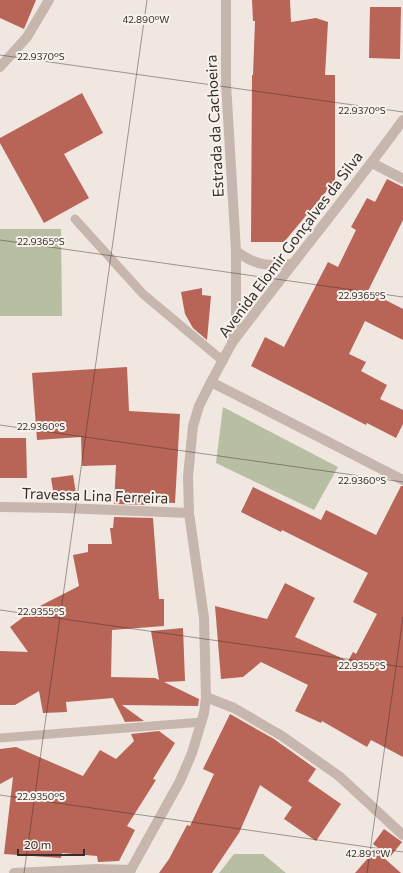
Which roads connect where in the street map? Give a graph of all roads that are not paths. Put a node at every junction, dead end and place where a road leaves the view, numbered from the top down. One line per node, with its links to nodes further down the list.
1 (49, 0): 3 (street)
2 (226, 0): 8 (street, Estrada da Cachoeira)
3 (0, 67)
4 (403, 120): 5 (street, Avenida Elomir Gonçalves da Silva)
5 (372, 163): 6 (street); 9 (street, Avenida Elomir Gonçalves da Silva)
6 (403, 179)
7 (75, 219): 11 (lane)
8 (236, 251): 9 (street); 10 (street, Estrada da Cachoeira)
9 (292, 264): 10 (street, Avenida Elomir Gonçalves da Silva)
10 (232, 343): 11 (street, Avenida Elomir Gonçalves da Silva)
11 (223, 362): 12 (street, Avenida Elomir Gonçalves da Silva)
12 (210, 382): 13 (street); 15 (street, Avenida Elomir Gonçalves da Silva)
13 (403, 480)
14 (0, 508): 15 (street, Travessa Lina Ferreira)
15 (190, 513): 16 (street, Avenida Elomir Gonçalves da Silva)
16 (206, 697): 17 (street, Avenida Elomir Gonçalves da Silva); 19 (street)
17 (202, 722): 18 (lane); 20 (street, Avenida Elomir Gonçalves da Silva)
18 (0, 738)
19 (403, 835)
20 (130, 871): 21 (street)
21 (14, 873)

